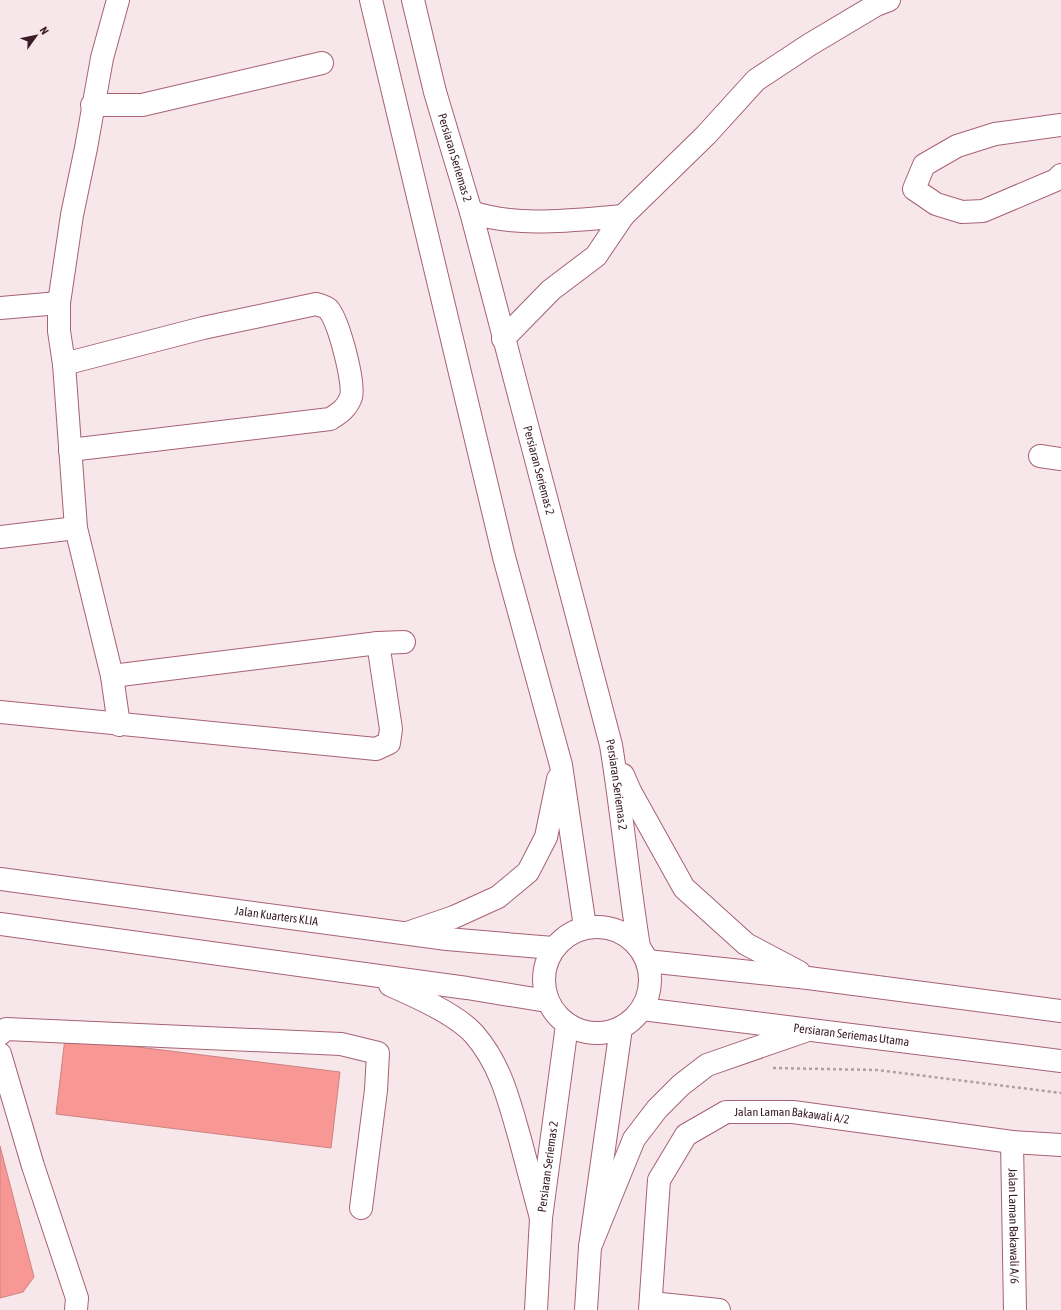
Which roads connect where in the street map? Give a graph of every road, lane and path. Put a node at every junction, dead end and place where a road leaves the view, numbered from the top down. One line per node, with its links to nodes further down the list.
1 (118, 0): 6 (street)
2 (371, 0): 26 (street)
3 (413, 0): 9 (street, Persiaran Seriemas 2)
4 (889, 0): 10 (street)
5 (322, 63): 6 (street)
6 (92, 105): 11 (street)
7 (1061, 125): 8 (street)
8 (1061, 175)
9 (471, 212): 10 (street); 13 (street, Persiaran Seriemas 2)
10 (623, 216): 13 (street)
11 (59, 303): 12 (street); 14 (street)
12 (0, 308)
13 (503, 339): 25 (street, Persiaran Seriemas 2)
14 (64, 364): 15 (street); 15 (street)
15 (70, 450): 18 (street)
16 (1040, 456): 17 (street)
17 (1061, 459)
18 (76, 528): 19 (street); 22 (street)
19 (0, 537)
20 (404, 642): 21 (street)
21 (378, 643): 22 (street); 24 (street)
22 (112, 676): 24 (street)
23 (0, 712): 24 (street)
24 (119, 725)
25 (611, 745): 32 (street, Persiaran Seriemas 2); 34 (street)
26 (561, 764): 29 (street); 30 (street)
27 (0, 880): 30 (street, Jalan Kuarters KLIA)
28 (0, 924): 33 (street)
29 (585, 927): 31 (street); 32 (street)
30 (406, 933): 31 (street, Jalan Kuarters KLIA)
31 (553, 948): 35 (street)
32 (643, 954): 34 (street); 36 (street)
33 (364, 974): 35 (street); 47 (street)
34 (808, 978): 37 (street)
35 (547, 1001): 38 (street)
36 (642, 1009): 39 (street); 40 (street, Persiaran Seriemas Utama)
37 (1061, 1011)
38 (567, 1025): 39 (street); 47 (street, Persiaran Seriemas 2)
39 (621, 1028): 48 (street)
40 (808, 1030): 43 (street, Persiaran Seriemas Utama); 48 (street)
41 (0, 1034): 46 (street)
42 (0, 1054): 50 (street)
43 (1061, 1061)
44 (1012, 1142): 45 (street, Jalan Laman Bakawali A/2); 49 (street, Jalan Laman Bakawali A/2); 54 (street, Jalan Laman Bakawali A/6)
45 (1061, 1145)
46 (361, 1208)
47 (541, 1218): 51 (street, Persiaran Seriemas 2)
48 (590, 1247): 52 (street)
49 (650, 1306): 53 (street)
50 (76, 1310)
51 (536, 1310)
52 (586, 1310)
53 (719, 1310)
54 (1015, 1310)

